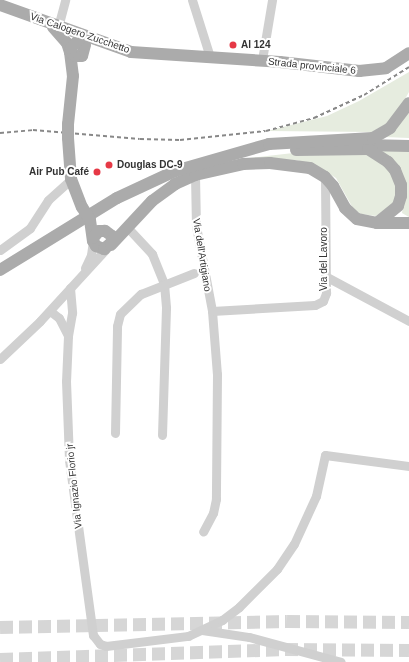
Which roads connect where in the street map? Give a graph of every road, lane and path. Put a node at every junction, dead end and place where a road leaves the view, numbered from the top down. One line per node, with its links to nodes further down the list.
1 (65, 0): 5 (street)
2 (192, 0): 11 (street)
3 (272, 0): 12 (street)
4 (0, 5): 5 (main road, Via Calogero Zucchetto)
5 (54, 26): 6 (main road, Via Calogero Zucchetto); 8 (main road)
6 (82, 36): 7 (main road, Via Calogero Zucchetto); 8 (main road); 10 (main road)
7 (114, 46): 10 (main road); 11 (main road, Via Calogero Zucchetto)
8 (70, 52): 10 (main road); 13 (main road)
9 (409, 53): 12 (main road, Strada provinciale 6)
10 (82, 56): 13 (main road)
11 (210, 57): 12 (main road, Strada provinciale 6)
12 (262, 60)
13 (73, 76): 20 (main road, bridge)
14 (409, 103): 17 (main road)
15 (409, 146): 16 (main road)
16 (271, 148): 17 (main road); 21 (main road)
17 (249, 150): 28 (main road)
18 (195, 175): 19 (main road); 24 (main road); 35 (street, Via dell'Artigiano)
19 (325, 177): 22 (main road); 31 (street, Via del Lavoro)
20 (71, 180): 25 (main road, bridge); 27 (street)
21 (398, 206): 22 (main road); 23 (main road)
22 (377, 223): 23 (main road)
23 (408, 223)
24 (127, 227): 25 (main road); 26 (main road); 32 (street)
25 (99, 235): 26 (main road); 26 (main road); 29 (street)
26 (109, 246): 29 (street)
27 (0, 250)
28 (0, 270)
29 (83, 273): 33 (street)
30 (194, 273): 32 (street)
31 (325, 276): 35 (street, Via del Lavoro); 36 (street)
32 (164, 284): 39 (street); 40 (street)
33 (70, 288): 34 (street); 37 (street, Via Ignazio Florio jr)
34 (50, 310): 37 (street); 38 (street)
35 (212, 311): 42 (street, Via dell'Artigiano)
36 (409, 321)
37 (68, 336): 43 (street, Via Ignazio Florio jr)
38 (0, 359)
39 (115, 433)
40 (162, 435)
41 (409, 466): 43 (street)
42 (203, 532)
43 (202, 630): 44 (street)
44 (341, 662)

